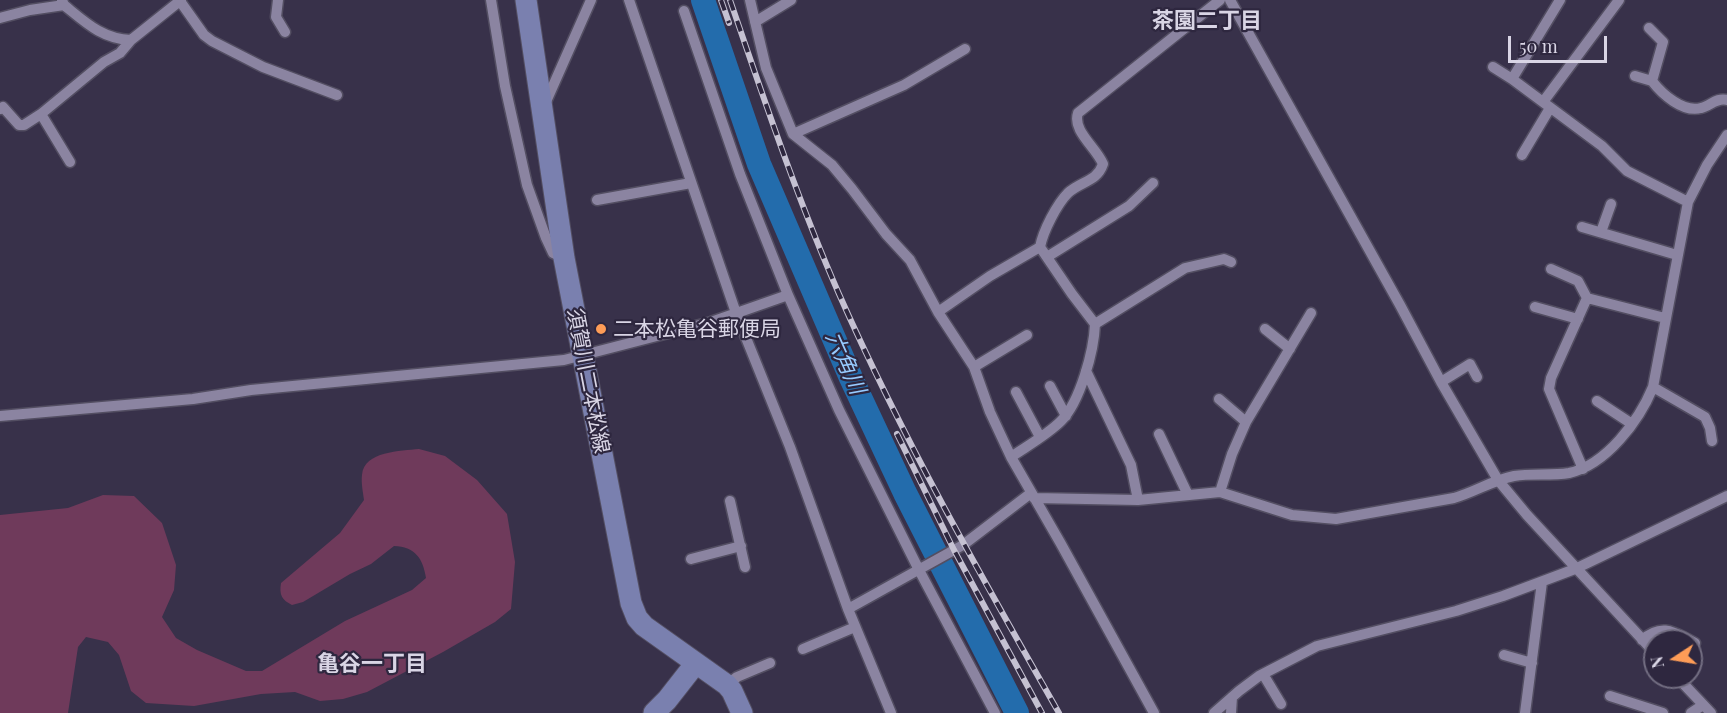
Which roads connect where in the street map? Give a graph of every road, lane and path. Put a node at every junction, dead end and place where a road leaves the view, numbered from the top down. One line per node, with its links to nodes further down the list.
1 (181, 0): 19 (street); 25 (street)
2 (278, 0): 18 (street)
3 (491, 0): 45 (street)
4 (526, 0): 28 (main road, 須賀川二本松線)
5 (591, 0): 28 (street)
6 (629, 0): 35 (street)
7 (750, 0): 16 (street)
8 (791, 0): 16 (street)
9 (1220, 0): 42 (street)
10 (1230, 0): 64 (street)
11 (1560, 0): 23 (street)
12 (1619, 0): 27 (street)
13 (63, 3): 15 (street); 19 (street)
14 (684, 11): 48 (street)
15 (0, 18)
16 (754, 22): 31 (street)
17 (1649, 28): 24 (street)
18 (285, 32)
19 (131, 40): 30 (street)
20 (965, 49): 31 (street)
21 (1493, 68): 23 (street)
22 (1635, 76): 24 (street)
23 (1512, 79): 27 (street)
24 (1652, 81): 26 (street)
25 (337, 95)
26 (1727, 100)
27 (1547, 105): 33 (street); 38 (street)
28 (543, 107): 45 (main road, 須賀川二本松線)
29 (0, 109): 30 (street)
30 (41, 114): 34 (street)
31 (793, 134): 51 (street)
32 (1727, 135): 38 (street)
33 (1522, 155)
34 (70, 162)
35 (691, 183): 37 (street); 52 (street)
36 (1153, 183): 44 (street)
37 (597, 200)
38 (1688, 202): 43 (street)
39 (1611, 204): 41 (street)
40 (1582, 227): 41 (street)
41 (1601, 232): 43 (street)
42 (1040, 247): 44 (street); 51 (street)
43 (1677, 255): 54 (street)
44 (1047, 257): 56 (street)
45 (564, 258): 60 (main road, 須賀川二本松線)
46 (1232, 262): 56 (street)
47 (1551, 269): 49 (street)
48 (788, 295): 52 (street); 90 (street)
49 (1587, 298): 54 (street); 55 (street)
50 (1535, 307): 55 (street)
51 (938, 312): 61 (street)
52 (736, 313): 60 (street); 92 (street)
53 (1311, 313): 59 (street)
54 (1665, 318): 66 (street)
55 (1578, 319): 78 (street)
56 (1095, 324): 62 (street)
57 (1265, 329): 59 (street)
58 (1027, 335): 61 (street)
59 (1290, 349): 72 (street)
60 (583, 355): 70 (street); 97 (main road, 須賀川二本松線)
61 (974, 367): 77 (street)
62 (1086, 371): 71 (street); 84 (street)
63 (1477, 377): 64 (street)
64 (1441, 382): 79 (street)
65 (1050, 386): 71 (street)
66 (1653, 387): 73 (street); 76 (street)
67 (1016, 392): 75 (street)
68 (1219, 399): 72 (street)
69 (1597, 401): 73 (street)
70 (0, 416)
71 (1066, 416): 75 (street)
72 (1246, 422): 80 (street)
73 (1632, 424): 78 (street)
74 (1159, 434): 82 (street)
75 (1040, 436): 77 (street)
76 (1712, 441)
77 (1011, 457): 81 (street)
78 (1583, 469): 79 (street)
79 (1498, 480): 80 (street); 89 (street)
80 (1220, 492): 82 (street)
81 (1033, 495): 84 (street); 90 (street); 111 (street)
82 (1188, 495): 84 (street)
83 (1727, 496): 89 (street)
84 (1138, 500)
85 (730, 501): 86 (street)
86 (741, 546): 87 (street); 88 (street)
87 (691, 559)
88 (745, 567)
89 (1575, 569): 91 (street); 94 (street)
90 (919, 570): 92 (street); 110 (street)
91 (1542, 582): 99 (street); 100 (street)
92 (848, 609): 93 (street)
93 (855, 627): 95 (street); 109 (street)
94 (1642, 640)
95 (803, 649)
96 (1504, 655): 99 (street)
97 (696, 663): 101 (main road, 須賀川二本松線); 107 (main road)
98 (770, 663): 101 (street)
99 (1532, 663): 114 (street)
100 (1263, 674): 104 (street); 105 (street)
101 (728, 685): 108 (main road, 須賀川二本松線)
102 (1688, 689): 106 (street)
103 (1610, 696): 115 (street)
104 (1232, 697): 112 (street); 113 (street)
105 (1281, 704)
106 (1707, 709): 116 (street)
107 (654, 713)
108 (742, 713)
109 (891, 713)
110 (995, 713)
111 (1154, 713)
112 (1214, 713)
113 (1231, 713)
114 (1525, 713)
115 (1663, 713)
116 (1691, 713)

